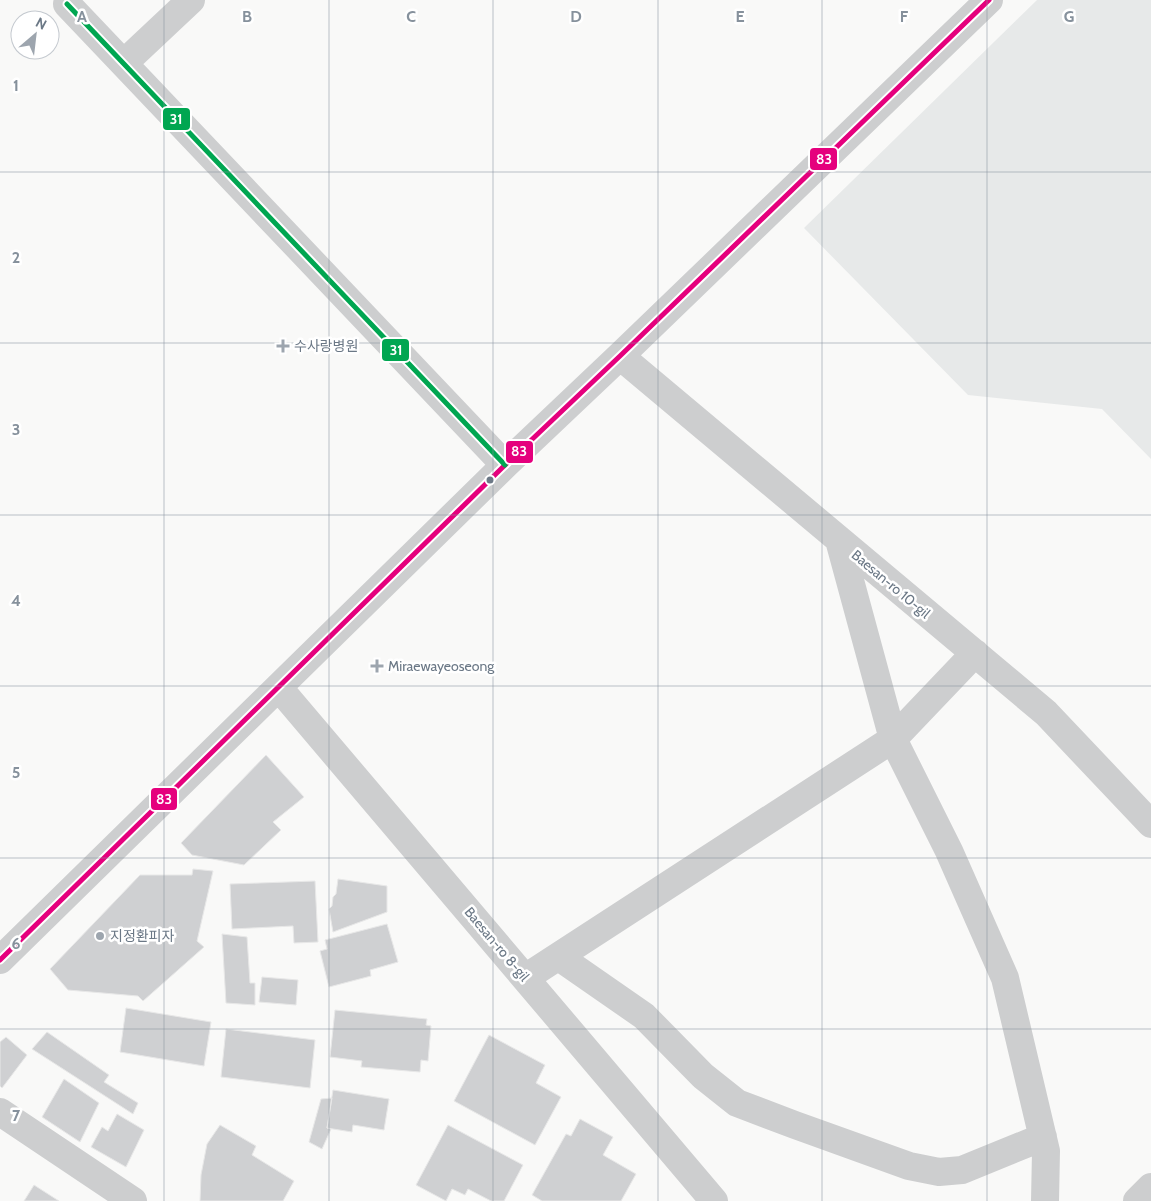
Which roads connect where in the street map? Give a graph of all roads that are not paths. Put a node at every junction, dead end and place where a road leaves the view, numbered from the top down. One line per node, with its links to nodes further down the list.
1 (191, 0): 4 (street)
2 (989, 0): 5 (street)
3 (67, 4): 4 (street)
4 (124, 63): 6 (street)
5 (620, 356): 6 (street); 7 (street, Baesan-ro 10-gil)
6 (505, 465): 9 (street)
7 (839, 540): 8 (street, Baesan-ro 10-gil); 10 (street)
8 (975, 654): 10 (street); 11 (street, Baesan-ro 10-gil)
9 (279, 688): 13 (street); 14 (street, Baesan-ro 8-gil)
10 (893, 739): 12 (street); 16 (street)
11 (1151, 824)
12 (559, 957): 14 (street); 16 (street)
13 (0, 960)
14 (525, 978): 19 (street, Baesan-ro 8-gil)
15 (0, 1112): 18 (street)
16 (1042, 1137): 20 (street)
17 (1151, 1187): 21 (street)
18 (133, 1201)
19 (714, 1201)
20 (1045, 1201)
21 (1137, 1201)

